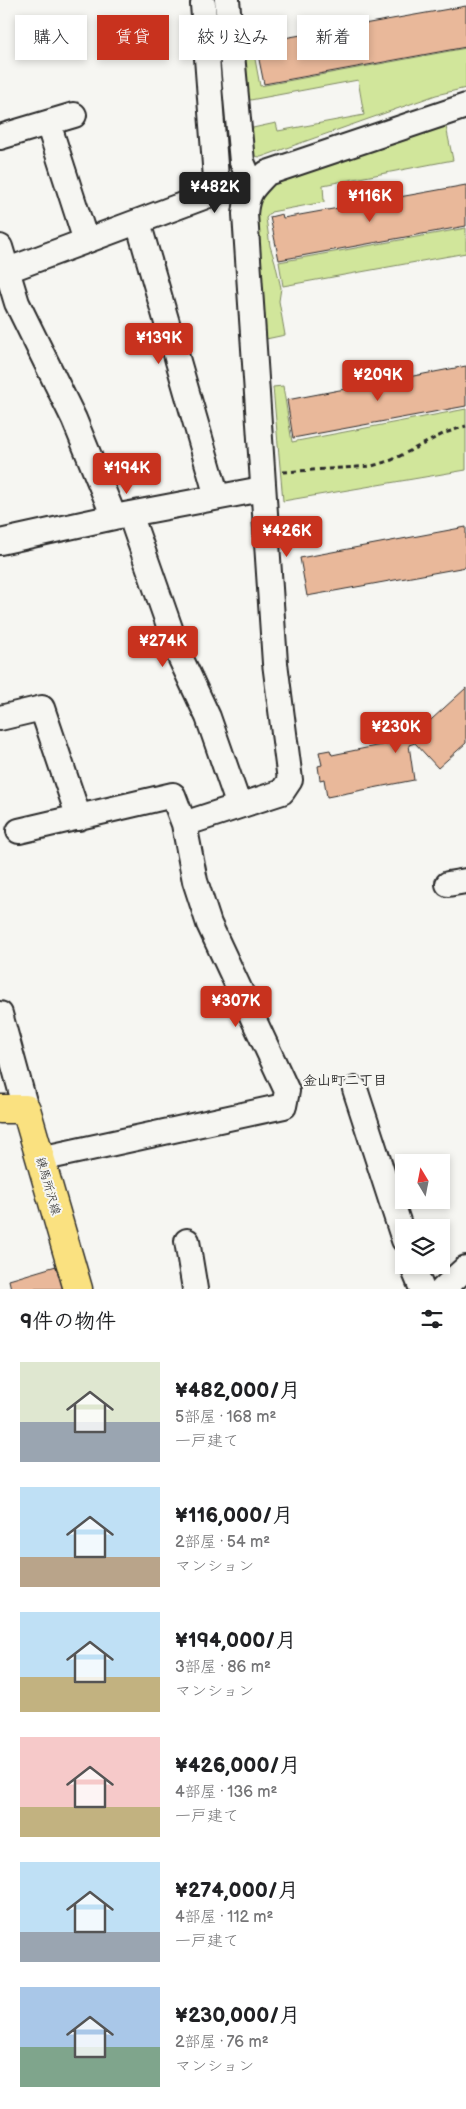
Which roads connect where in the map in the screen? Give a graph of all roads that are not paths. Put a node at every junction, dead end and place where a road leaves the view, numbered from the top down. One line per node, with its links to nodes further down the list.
1 (227, 0): 7 (street)
2 (203, 4): 8 (street)
3 (466, 106): 7 (street)
4 (74, 115): 5 (street)
5 (48, 123): 6 (street); 9 (street)
6 (0, 137)
7 (253, 186): 12 (street)
8 (138, 222): 9 (street); 13 (street)
9 (86, 241): 11 (street)
10 (0, 247): 11 (street)
11 (3, 272): 14 (street)
12 (262, 489): 13 (street); 17 (street)
13 (217, 497): 14 (street)
14 (122, 516): 15 (street); 17 (street)
15 (0, 542)
16 (0, 718): 18 (street)
17 (238, 806): 19 (street)
18 (79, 818): 19 (street); 20 (street)
19 (184, 824): 24 (street)
20 (20, 831)
21 (0, 1014): 23 (street)
22 (355, 1089): 25 (street)
23 (13, 1109): 24 (main road, 練馬所沢線)
24 (40, 1158): 29 (main road, 練馬所沢線)
25 (397, 1219)
26 (188, 1241): 30 (street)
27 (466, 1268): 32 (street)
28 (416, 1274): 31 (street)
29 (78, 1289)
30 (195, 1289)
31 (422, 1289)
32 (444, 1289)

